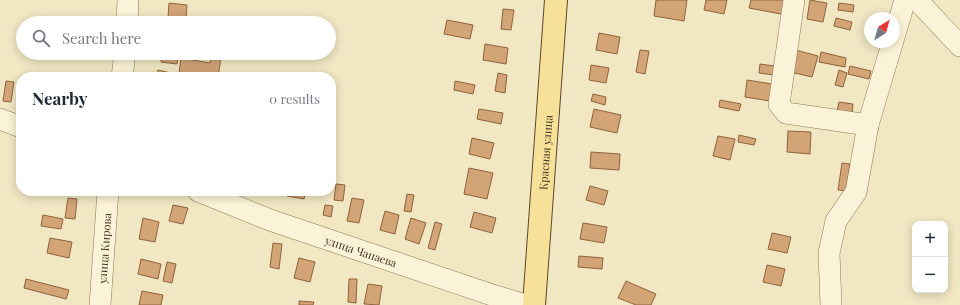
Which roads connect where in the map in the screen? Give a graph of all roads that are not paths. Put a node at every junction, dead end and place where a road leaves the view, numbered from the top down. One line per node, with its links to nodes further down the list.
1 (128, 0): 6 (street)
2 (556, 0): 17 (main road, Красная улица)
3 (794, 0): 12 (street)
4 (905, 0): 12 (street)
5 (917, 0): 7 (street)
6 (127, 16)
7 (960, 46)
8 (124, 60): 9 (street)
9 (123, 72)
10 (0, 119): 11 (street)
11 (16, 125)
12 (868, 125): 18 (street)
13 (108, 196): 15 (street, улица Кирова)
14 (210, 196): 16 (street, улица Чапаева)
15 (100, 305)
16 (526, 305)
17 (534, 305)
18 (831, 305)

